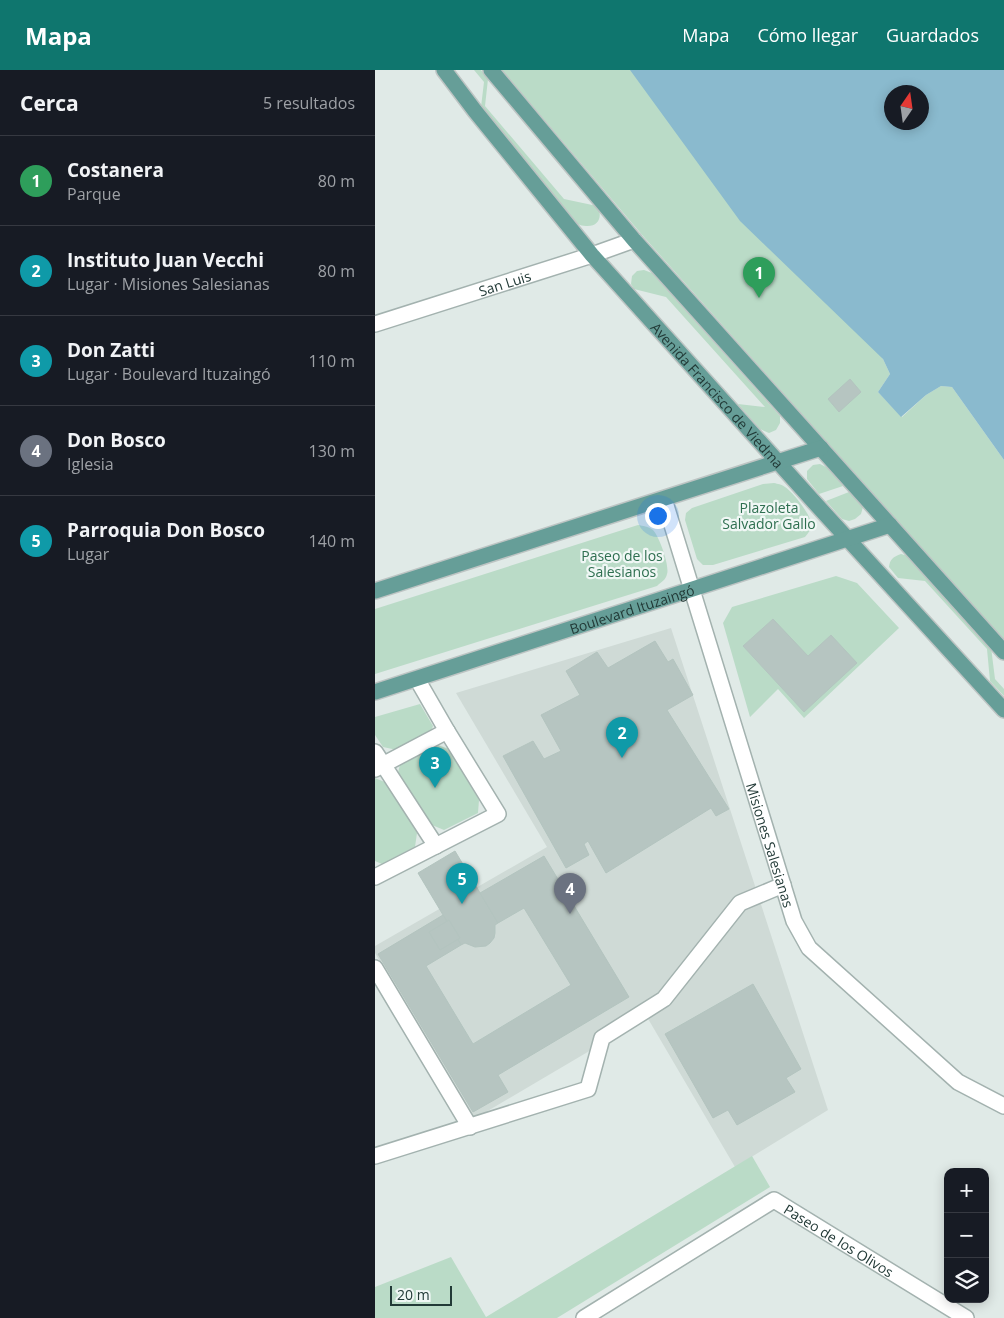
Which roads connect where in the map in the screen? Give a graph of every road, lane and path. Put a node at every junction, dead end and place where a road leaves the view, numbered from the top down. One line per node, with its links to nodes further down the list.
1 (444, 70): 4 (main road, Avenida Francisco de Viedma)
2 (491, 70): 3 (main road)
3 (634, 240): 4 (street, San Luis); 6 (main road)
4 (592, 255): 5 (street, San Luis); 7 (main road, Avenida Francisco de Viedma)
5 (375, 324)
6 (821, 448): 7 (main road); 9 (main road)
7 (778, 462): 8 (main road); 10 (main road, Avenida Francisco de Viedma)
8 (663, 499): 11 (street, Misiones Salesianas); 12 (main road)
9 (890, 525): 10 (main road, Boulevard Ituzaingó); 13 (main road)
10 (849, 539): 11 (main road, Boulevard Ituzaingó); 16 (main road, Avenida Francisco de Viedma)
11 (692, 590): 14 (main road, Boulevard Ituzaingó); 22 (street, Misiones Salesianas)
12 (375, 591)
13 (1004, 652)
14 (417, 679): 15 (main road, Boulevard Ituzaingó); 17 (street)
15 (375, 692)
16 (1004, 710)
17 (447, 731): 19 (street); 20 (street)
18 (375, 752): 19 (street)
19 (379, 767): 20 (street)
20 (436, 846): 21 (street)
21 (375, 877)
22 (783, 885): 24 (street, Misiones Salesianas); 25 (street)
23 (375, 968): 25 (street)
24 (1004, 1106)
25 (470, 1126): 26 (street)
26 (375, 1156)
27 (584, 1318): 28 (street, Paseo de los Olivos)
28 (966, 1318)

